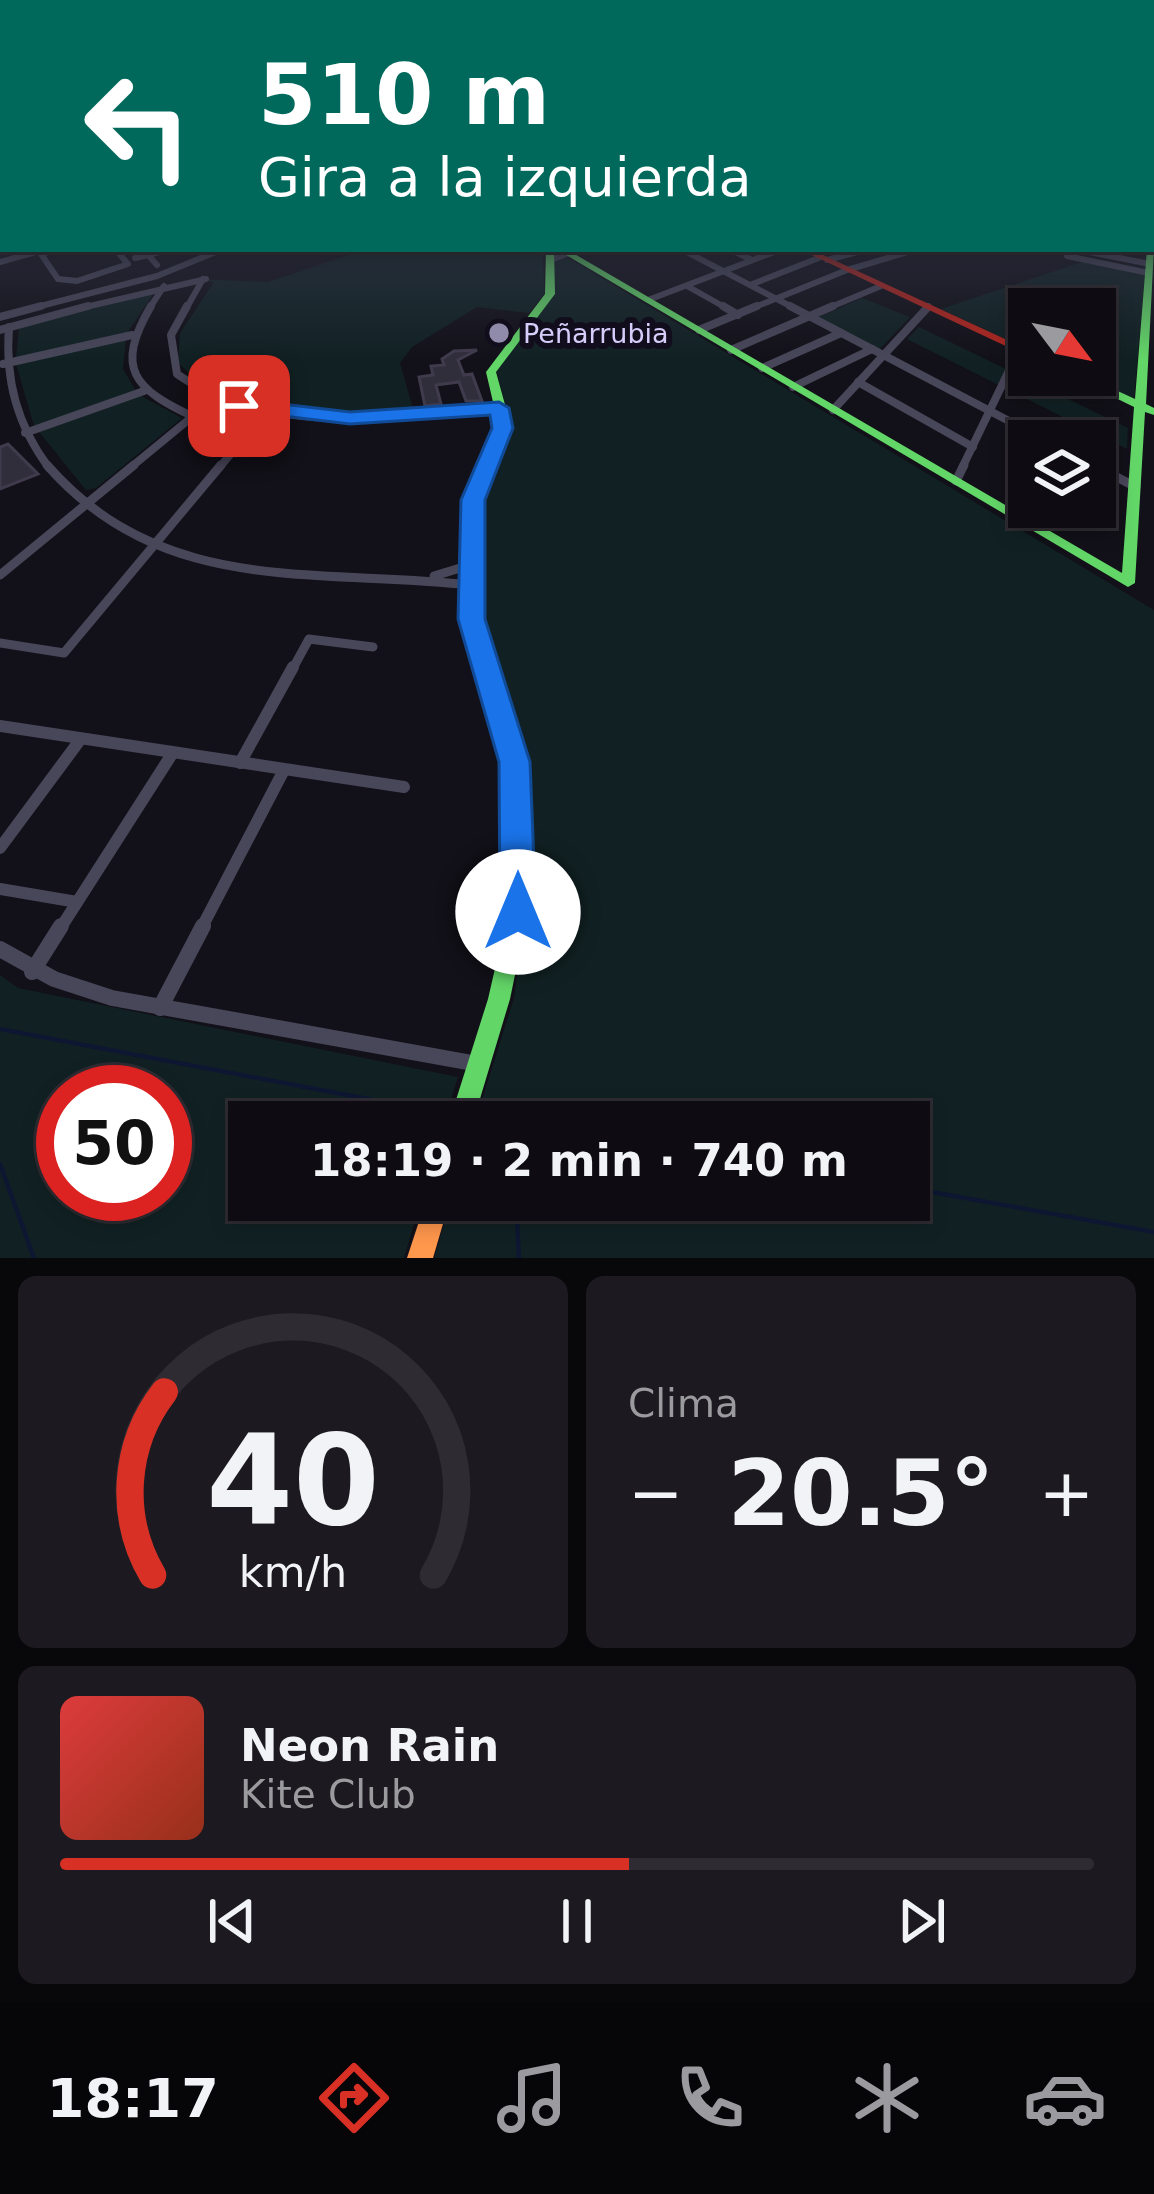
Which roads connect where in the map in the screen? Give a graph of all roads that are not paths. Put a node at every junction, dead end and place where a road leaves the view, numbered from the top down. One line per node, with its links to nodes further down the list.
1 (37, 252): 15 (street)
2 (48, 252): 3 (street)
3 (118, 252)
4 (145, 252): 13 (street); 17 (street)
5 (215, 252): 28 (street)
6 (561, 252): 25 (street); 46 (street)
7 (687, 252): 19 (street)
8 (735, 252): 14 (street)
9 (774, 252): 14 (street)
10 (908, 252): 18 (street)
11 (1070, 252): 16 (street)
12 (817, 254): 18 (street); 20 (street)
13 (135, 258)
14 (752, 260): 19 (street)
15 (0, 262)
16 (1150, 262): 47 (street)
17 (157, 265)
18 (847, 270): 23 (street); 24 (street)
19 (724, 272): 20 (street); 22 (street)
20 (750, 285): 24 (street)
21 (164, 286): 30 (street); 33 (street); 45 (street)
22 (687, 286): 25 (street); 27 (street)
23 (881, 286): 26 (street); 29 (street)
24 (777, 299): 27 (street); 29 (street)
25 (648, 300): 31 (street)
26 (928, 307): 34 (street); 37 (street)
27 (738, 315): 31 (street)
28 (0, 316)
29 (810, 317): 32 (street); 35 (street)
30 (4, 328): 38 (street)
31 (699, 330): 35 (street)
32 (842, 333): 36 (street); 39 (street)
33 (132, 335): 38 (street); 43 (street)
34 (1008, 344)
35 (731, 350): 39 (street)
36 (872, 350): 37 (street); 42 (street)
37 (884, 355): 41 (street); 50 (street)
38 (2, 364): 53 (street)
39 (762, 368): 42 (street)
40 (1008, 381): 50 (street)
41 (858, 382): 48 (street); 54 (street)
42 (793, 387): 48 (street)
43 (145, 391): 51 (street); 53 (street)
44 (1116, 395): 47 (street)
45 (215, 398): 49 (street); 51 (street)
46 (499, 408): 49 (street); 60 (street)
47 (1146, 409): 57 (street)
48 (832, 410): 56 (street)
49 (266, 411): 59 (street)
50 (991, 411): 52 (street); 54 (street)
51 (194, 417): 58 (street)
52 (1008, 420)
53 (25, 433): 58 (street)
54 (973, 447): 56 (street)
55 (1116, 477): 57 (street)
56 (956, 482): 57 (street)
57 (1136, 488)
58 (85, 506): 59 (street); 61 (street)
59 (155, 544): 62 (street); 64 (street)
60 (470, 565): 62 (street); 63 (street)
61 (0, 575)
62 (424, 578): 63 (street)
63 (470, 585): 78 (street)
64 (0, 643)
65 (373, 647): 69 (street)
66 (0, 726): 67 (street)
67 (80, 740): 68 (street); 72 (street)
68 (172, 754): 69 (street); 74 (street)
69 (239, 763): 70 (street)
70 (284, 770): 71 (street); 77 (street)
71 (404, 787)
72 (0, 848)
73 (0, 889): 74 (street)
74 (77, 902): 76 (street)
75 (0, 949): 76 (street)
76 (32, 972): 77 (street)
77 (160, 1007): 78 (street)
78 (478, 1064): 79 (street)
79 (468, 1101)
80 (431, 1221): 81 (street)
81 (420, 1258)

